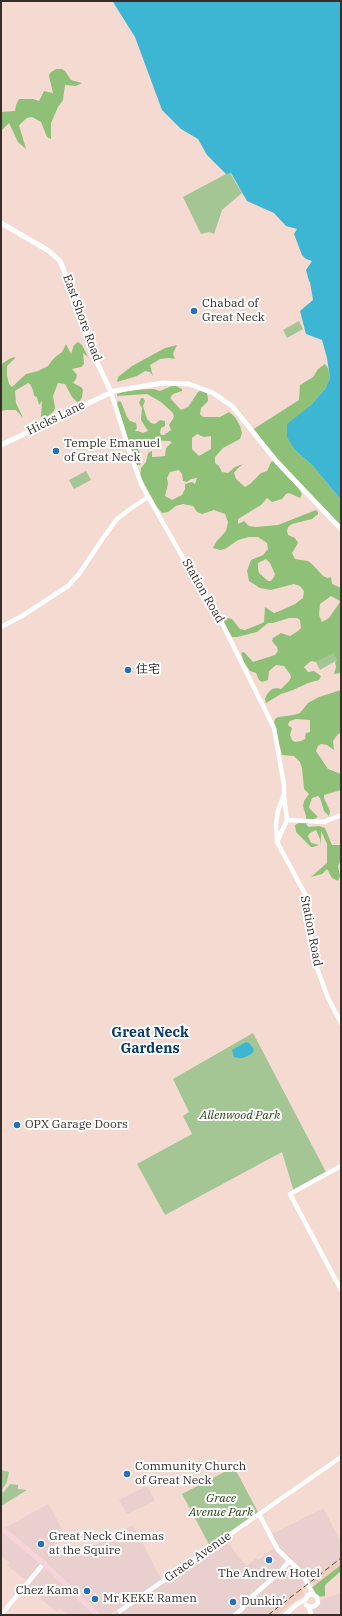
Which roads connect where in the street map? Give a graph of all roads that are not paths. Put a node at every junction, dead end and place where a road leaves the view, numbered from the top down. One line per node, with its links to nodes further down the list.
1 (1, 223): 2 (main road, East Shore Road)
2 (111, 392): 3 (main road, Hicks Lane); 4 (street, Station Road); 5 (main road)
3 (1, 445)
4 (148, 497): 6 (street); 7 (street, Station Road)
5 (341, 530)
6 (1, 627)
7 (284, 794): 9 (street, Station Road); 10 (street, Station Road)
8 (341, 815): 9 (street)
9 (287, 820): 10 (street)
10 (277, 842): 11 (street, Station Road)
11 (341, 1022)
12 (341, 1166): 13 (street)
13 (341, 1290)
14 (341, 1457): 15 (street, Grace Avenue)
15 (259, 1514): 17 (street); 21 (street, Grace Avenue)
16 (2, 1531): 18 (main road)
17 (289, 1561): 20 (street); 25 (street)
18 (44, 1563): 23 (street); 24 (main road)
19 (314, 1595): 20 (street); 20 (street); 20 (street)
20 (308, 1599): 22 (street); 26 (street)
21 (116, 1614)
22 (286, 1614)
23 (1, 1615)
24 (98, 1615)
25 (235, 1615)
26 (312, 1615)

